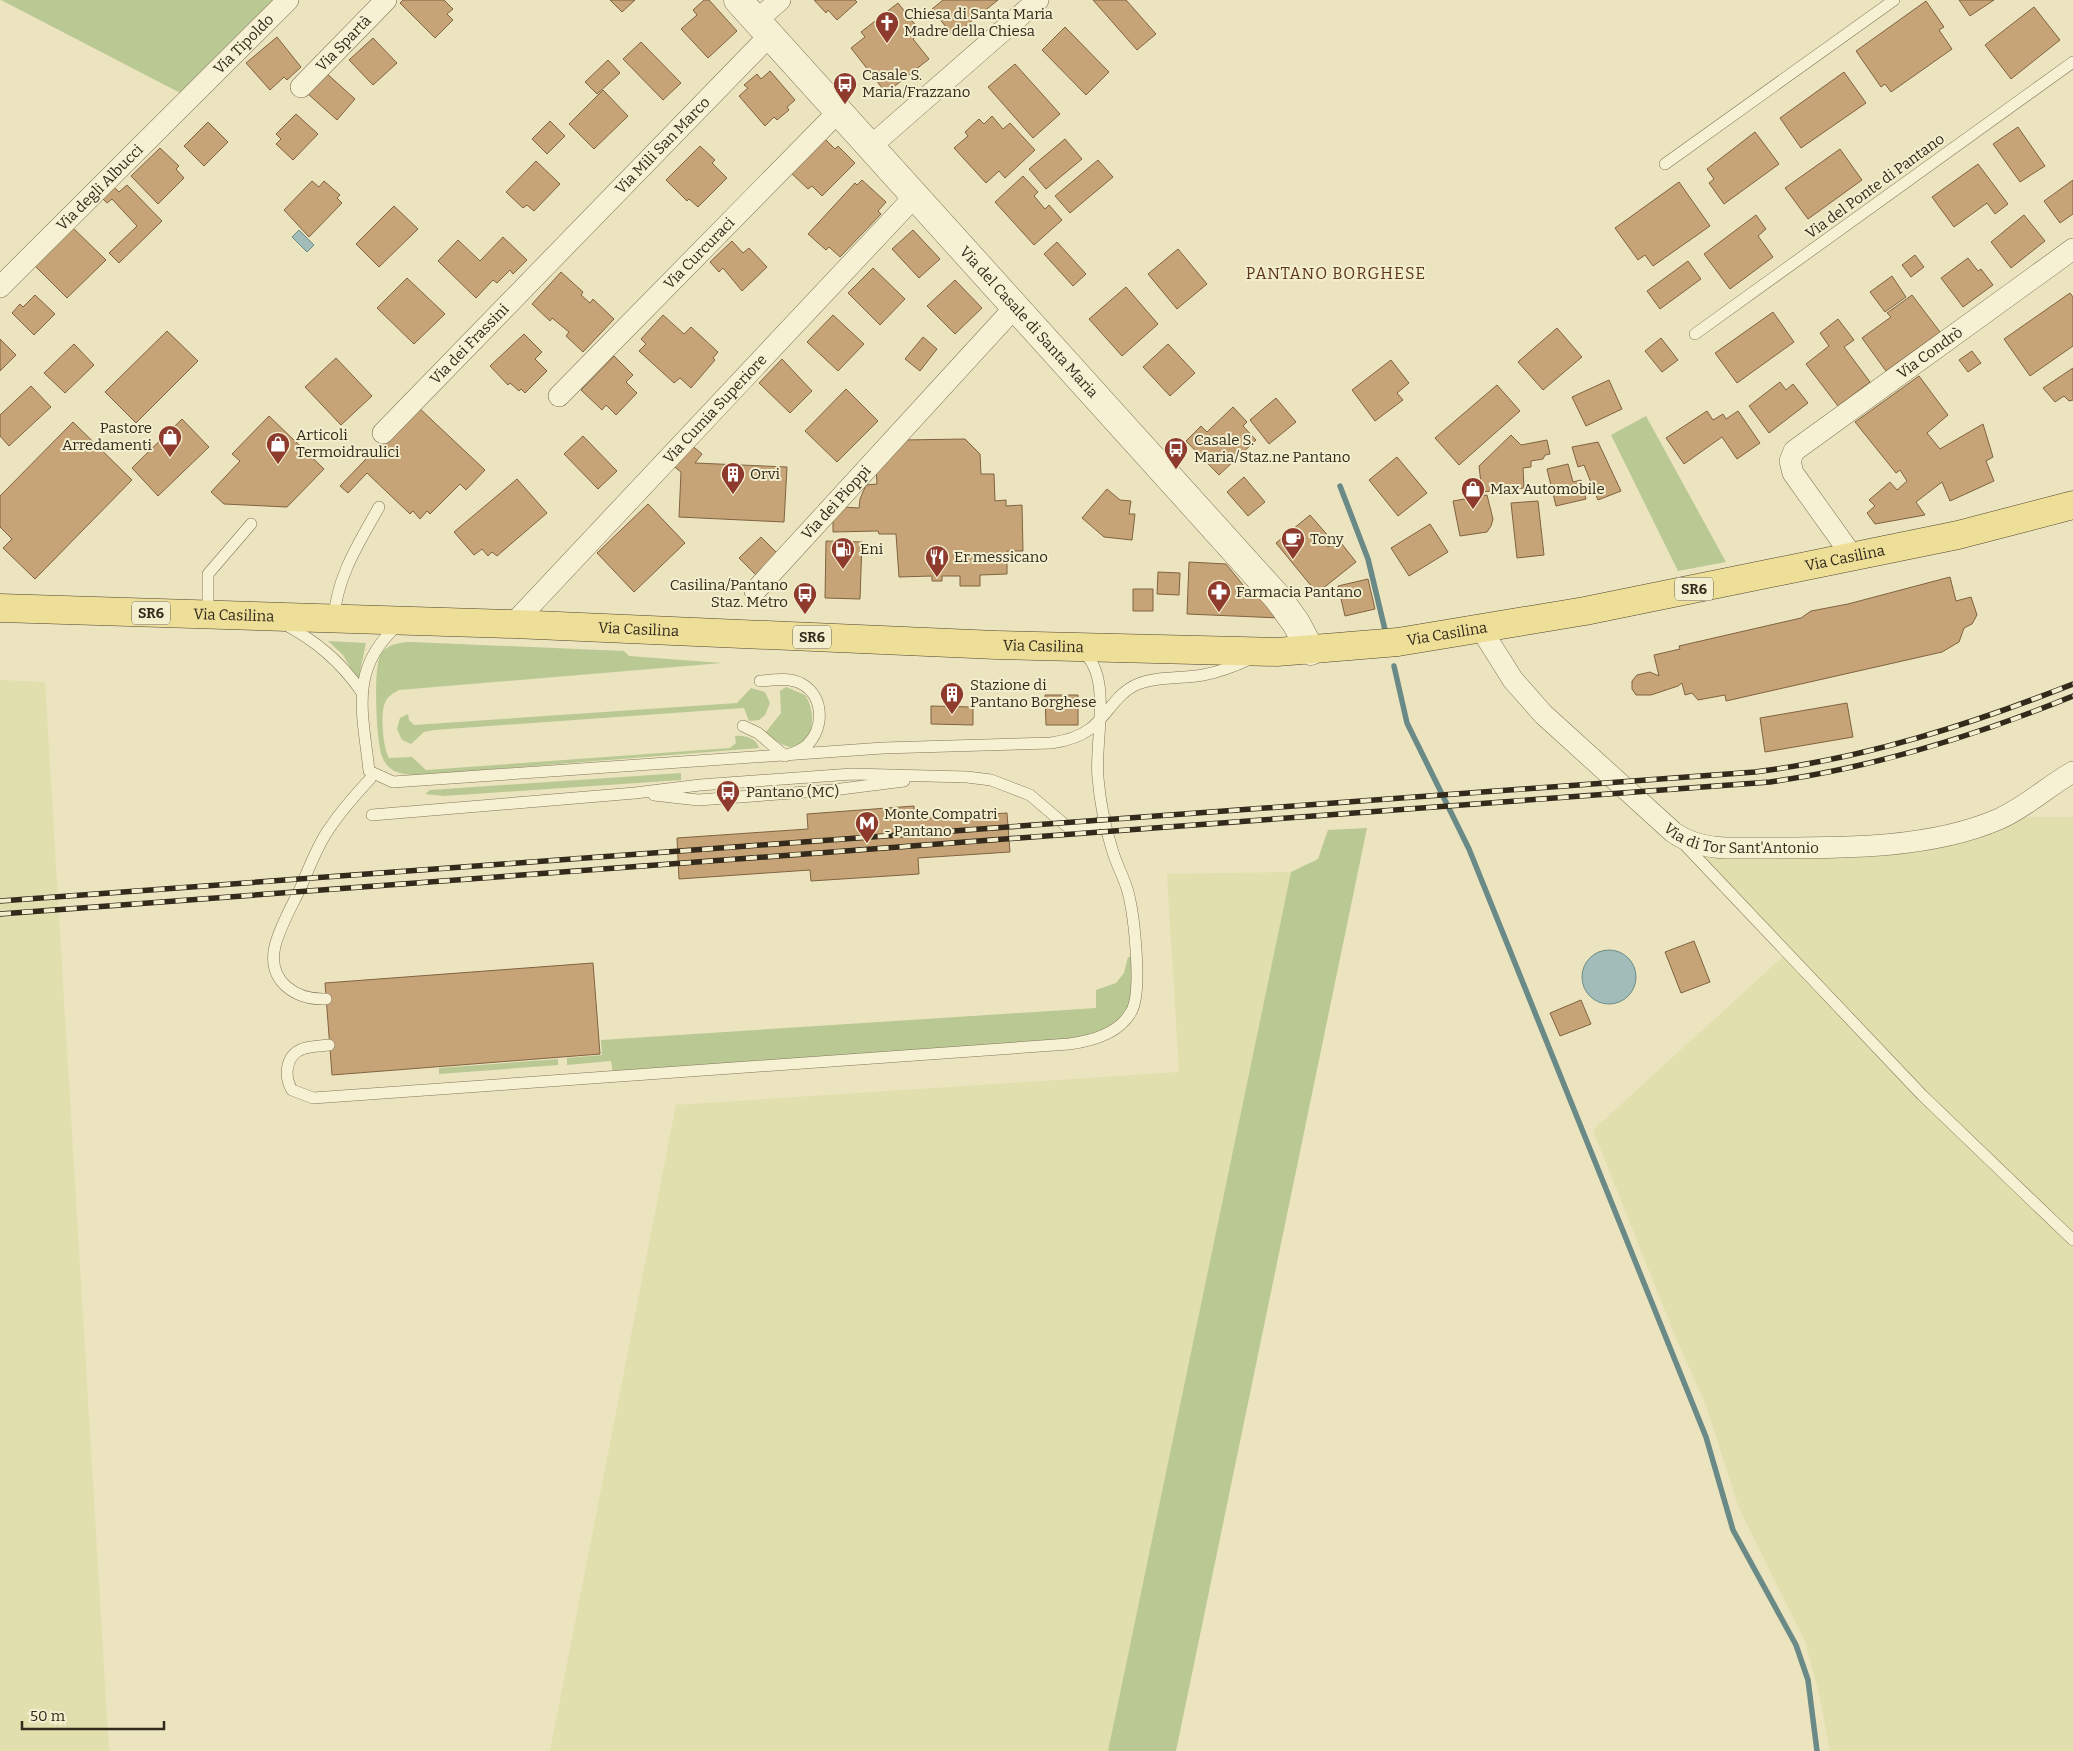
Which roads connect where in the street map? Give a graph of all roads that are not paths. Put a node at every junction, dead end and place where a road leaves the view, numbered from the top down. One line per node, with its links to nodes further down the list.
1 (288, 0): 10 (street, Via Tipoldo)
2 (386, 0): 9 (street, Via Spartà)
3 (738, 0): 7 (street, Via del Casale di Santa Maria)
4 (780, 0): 7 (street, Via Mili San Marco)
5 (1038, 0): 12 (street)
6 (1894, 0): 13 (lane)
7 (763, 27): 11 (street, Via del Casale di Santa Maria); 16 (street, Via Mili San Marco)
8 (2073, 62): 19 (lane, Via del Ponte di Pantano)
9 (301, 87)
10 (200, 88): 17 (street, Via degli Albucci)
11 (839, 111): 12 (street, Via del Casale di Santa Maria); 20 (street, Via Curcuraci)
12 (871, 146): 14 (street, Via del Casale di Santa Maria)
13 (1665, 164)
14 (916, 195): 18 (street, Via del Casale di Santa Maria); 32 (street, Via Cumia Superiore)
15 (2073, 249): 25 (street, Via Condrò)
16 (556, 255): 21 (street, Via dei Frassini)
17 (0, 287)
18 (1016, 306): 26 (street, Via dei Pioppi); 35 (street, Via del Casale di Santa Maria)
19 (1695, 334)
20 (559, 396)
21 (383, 434)
22 (2073, 505): 25 (main road, Via Casilina / SR6)
23 (379, 508): 30 (lane)
24 (251, 524): 28 (lane)
25 (1854, 556): 33 (main road, Via Casilina / SR6)
26 (755, 591)
27 (0, 608): 28 (main road, Via Casilina / SR6)
28 (208, 615): 29 (main road, Via Casilina / SR6)
29 (267, 616): 30 (main road, Via Casilina / SR6); 38 (lane)
30 (334, 618): 31 (main road, Via Casilina / SR6)
31 (403, 620): 32 (main road, Via Casilina / SR6); 38 (lane)
32 (513, 624): 34 (main road, Via Casilina / SR6)
33 (1480, 629): 35 (main road, Via Casilina / SR6); 48 (street, Via di Tor Sant'Antonio)
34 (1075, 647): 36 (main road, Via Casilina / SR6); 39 (lane)
35 (1311, 651): 36 (main road, Via Casilina / SR6)
36 (1266, 652): 39 (lane)
37 (760, 681): 41 (lane)
38 (361, 691): 41 (lane)
39 (1100, 718): 41 (lane); 47 (lane)
40 (743, 726): 41 (lane)
41 (785, 756)
42 (2073, 772): 48 (street, Via di Tor Sant'Antonio)
43 (933, 776): 45 (lane); 45 (lane); 47 (lane)
44 (370, 779): 49 (lane)
45 (635, 793): 46 (lane)
46 (372, 815)
47 (1105, 818): 50 (lane)
48 (1673, 832): 51 (lane)
49 (326, 999)
50 (330, 1045)
51 (2073, 1240)

